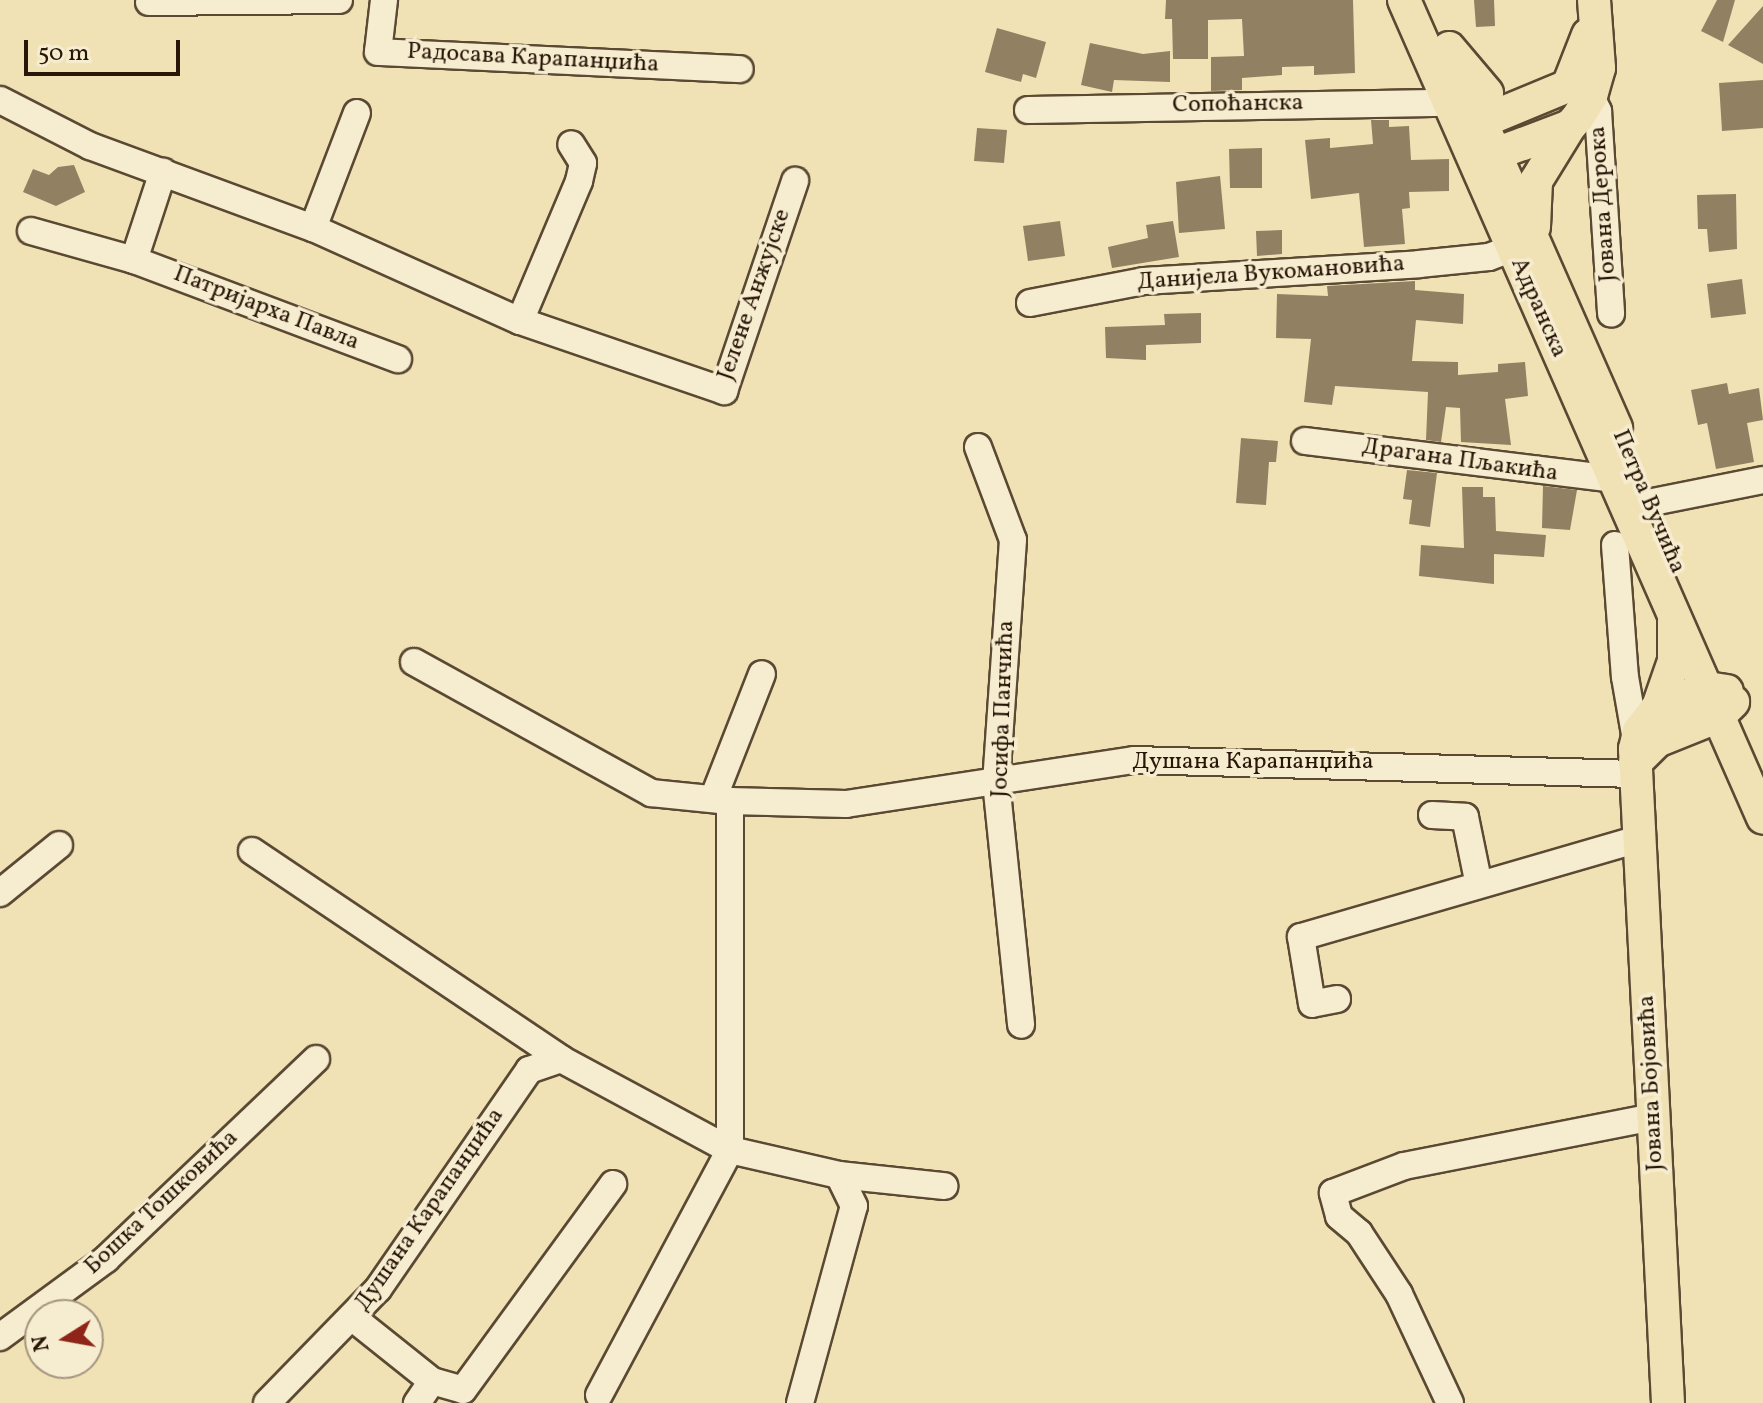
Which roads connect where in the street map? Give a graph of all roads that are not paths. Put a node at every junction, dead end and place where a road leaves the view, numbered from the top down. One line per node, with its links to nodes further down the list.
1 (339, 0): 6 (street)
2 (384, 0): 8 (street, Радосава Карапанџића)
3 (1404, 0): 11 (main road, Адранска)
4 (1428, 0): 7 (main road, Адранска)
5 (1594, 0): 9 (main road, Јована Дерока); 12 (main road, Јована Дерока)
6 (149, 2)
7 (1449, 48): 12 (main road); 16 (main road, Адранска)
8 (740, 69)
9 (1591, 96): 15 (main road, Јована Дерока); 25 (street, Јована Дерока)
10 (0, 100): 18 (street, Јелене Анжујске)
11 (1449, 103): 13 (street, Сопоћанска); 16 (main road, Адранска)
12 (1528, 104): 16 (main road, Јована Дерока)
13 (1028, 110)
14 (357, 113): 20 (street)
15 (1570, 126): 16 (main road, Јована Дерока); 22 (main road)
16 (1477, 141): 22 (main road, Адранска)
17 (571, 144): 26 (street)
18 (163, 172): 20 (street, Јелене Анжујске); 23 (street)
19 (795, 181): 26 (street, Јелене Анжујске)
20 (313, 228): 26 (street, Јелене Анжујске)
21 (31, 231): 23 (street, Патријарха Павла)
22 (1523, 243): 24 (street, Данијела Вукомановића); 30 (main road, Адранска); 32 (main road, Петра Вучића)
23 (134, 260): 27 (street, Патријарха Павла)
24 (1030, 303)
25 (1611, 314)
26 (520, 321)
27 (398, 359)
28 (1305, 441): 30 (street, Драгана Пљакића)
29 (978, 447): 40 (street, Јосифа Панчића)
30 (1615, 479): 34 (main road, Адранска)
31 (1763, 480): 32 (street)
32 (1648, 503): 37 (main road, Петра Вучића)
33 (1615, 545): 38 (street)
34 (1675, 614): 37 (main road, Петра Вучића); 38 (main road)
35 (414, 662): 41 (street, Душана Карапанџића)
36 (762, 674): 41 (street)
37 (1722, 699): 38 (main road); 39 (main road, Петра Вучића)
38 (1646, 744): 39 (main road); 40 (street, Душана Карапанџића); 44 (main road, Јована Бојовића)
39 (1756, 775): 43 (main road, Петра Вучића)
40 (996, 782): 41 (street, Душана Карапанџића); 50 (street, Јосифа Панчића)
41 (721, 800): 54 (street)
42 (1432, 815): 47 (street)
43 (1763, 818)
44 (1639, 839): 47 (street); 53 (main road, Јована Бојовића)
45 (59, 845): 48 (street)
46 (252, 851): 52 (street)
47 (1479, 885): 49 (street)
48 (0, 893)
49 (1337, 999)
50 (1021, 1025)
51 (316, 1059): 59 (street, Бошка Тошковића)
52 (561, 1059): 54 (street); 58 (street, Душана Карапанџића)
53 (1653, 1117): 65 (street); 66 (main road, Јована Бојовића)
54 (730, 1150): 55 (street); 61 (street)
55 (839, 1175): 57 (street); 64 (street)
56 (613, 1184): 60 (street)
57 (944, 1186)
58 (353, 1318): 60 (street); 62 (street, Душана Карапанџића)
59 (0, 1337)
60 (432, 1381): 63 (street)
61 (599, 1395)
62 (267, 1403)
63 (417, 1403)
64 (800, 1403)
65 (1450, 1403)
66 (1668, 1403)

